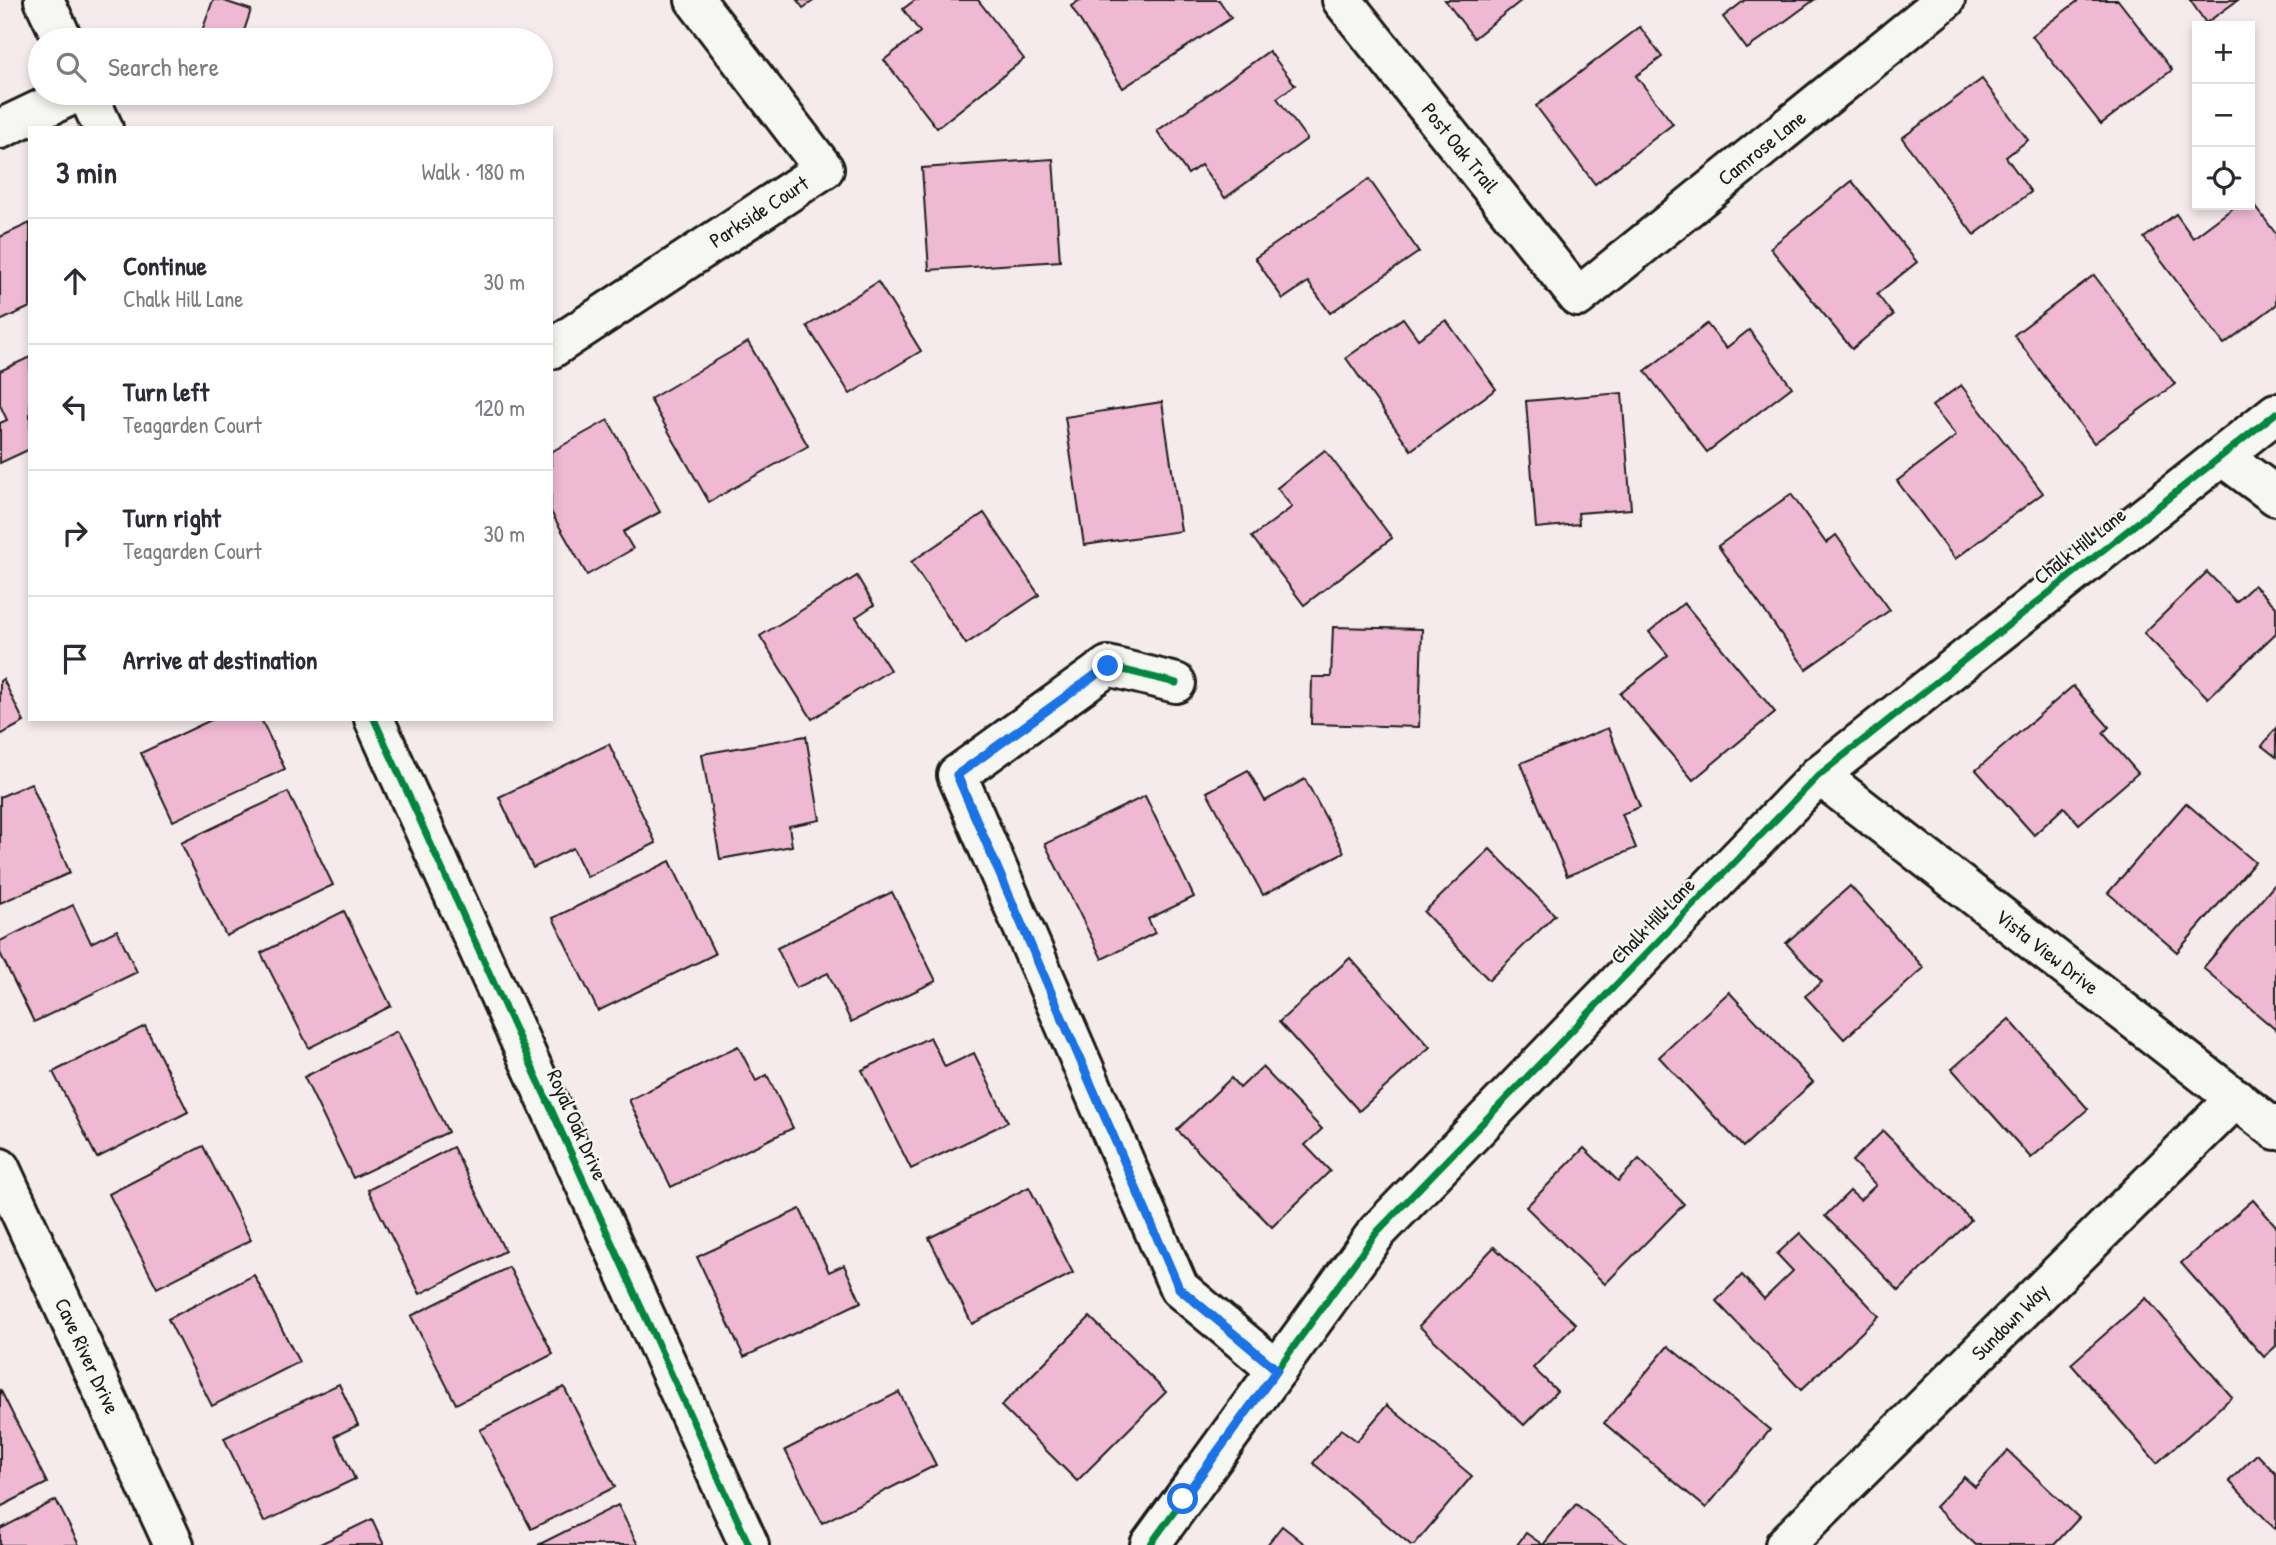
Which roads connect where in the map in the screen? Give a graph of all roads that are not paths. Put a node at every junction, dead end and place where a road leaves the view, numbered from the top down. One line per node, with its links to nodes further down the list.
1 (44, 0): 5 (street)
2 (695, 0): 11 (street, Parkside Court)
3 (1342, 0): 10 (street, Post Oak Trail)
4 (1945, 0): 10 (street, Camrose Lane)
5 (57, 28)
6 (51, 105): 9 (street)
7 (92, 105): 8 (street)
8 (102, 126)
9 (0, 129)
10 (1578, 297)
11 (553, 348)
12 (2276, 414): 13 (street, Chalk Hill Lane)
13 (2222, 456): 14 (street); 17 (street, Chalk Hill Lane)
14 (2276, 496)
15 (1176, 683): 21 (street)
16 (375, 721): 23 (street, Royal Oak Drive)
17 (1818, 775): 18 (street, Vista View Drive); 21 (street, Chalk Hill Lane)
18 (2235, 1098): 19 (street, Vista View Drive); 25 (street, Sundown Way)
19 (2276, 1130)
20 (0, 1168): 22 (street, Cave River Drive)
21 (1277, 1370): 24 (street, Chalk Hill Lane)
22 (174, 1545)
23 (749, 1545)
24 (1150, 1545)
25 (1785, 1545)

